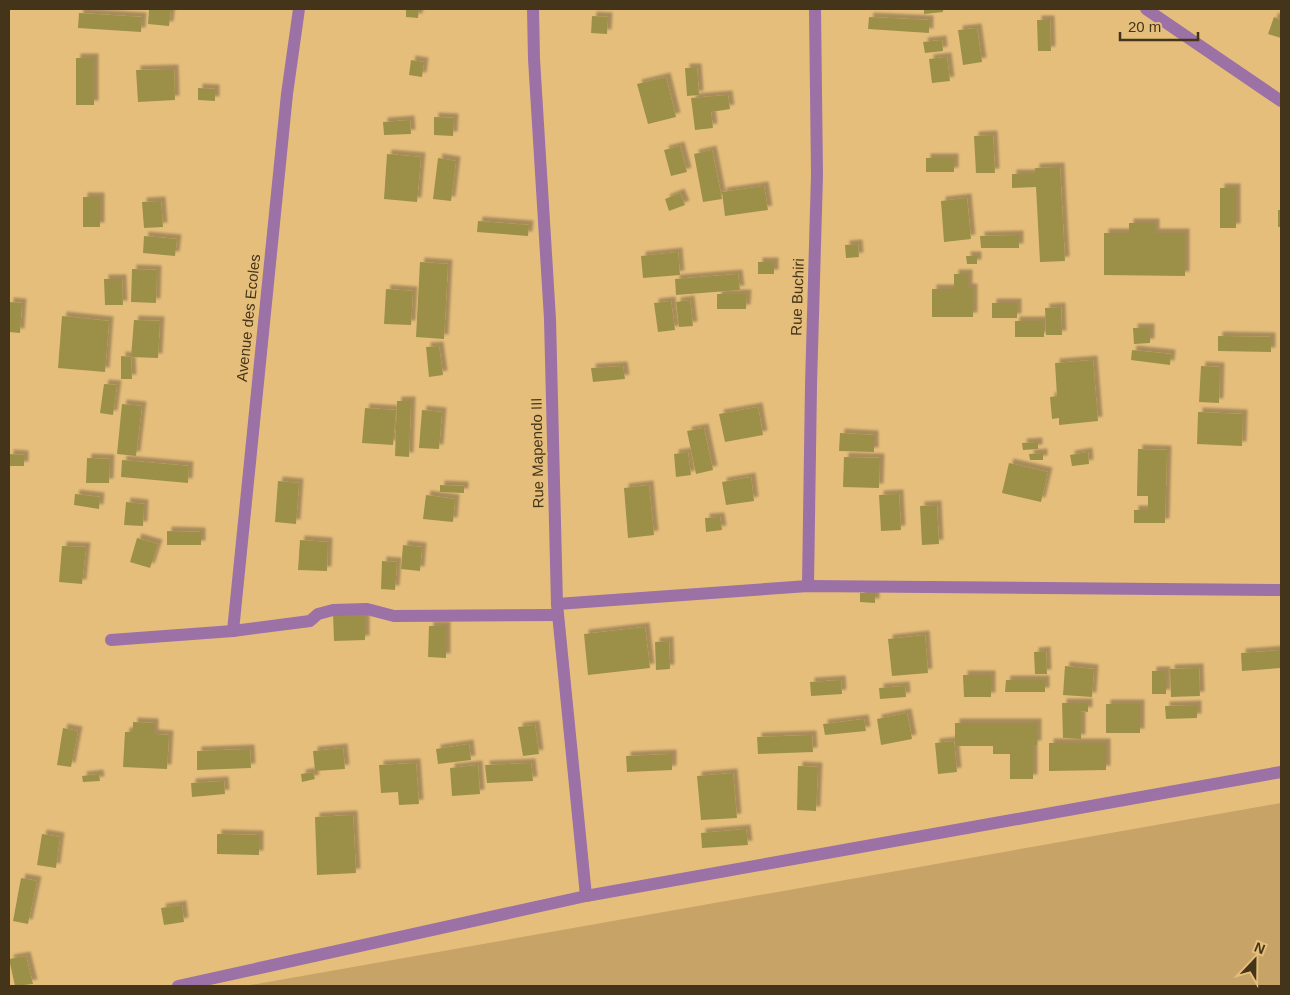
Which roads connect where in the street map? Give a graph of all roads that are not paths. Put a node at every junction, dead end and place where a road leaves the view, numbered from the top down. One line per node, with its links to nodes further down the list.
1 (299, 9): 9 (street, Avenue des Ecoles)
2 (533, 9): 8 (street, Rue Mapendo III)
3 (815, 9): 6 (street, Rue Buchiri)
4 (1146, 9): 5 (street)
5 (1281, 101)
6 (808, 586): 7 (street); 8 (street)
7 (1281, 590)
8 (558, 609): 9 (street); 12 (street, Rue Mapendo III)
9 (232, 631): 10 (street)
10 (111, 640)
11 (1281, 772): 12 (street)
12 (586, 896): 13 (street)
13 (178, 986)

